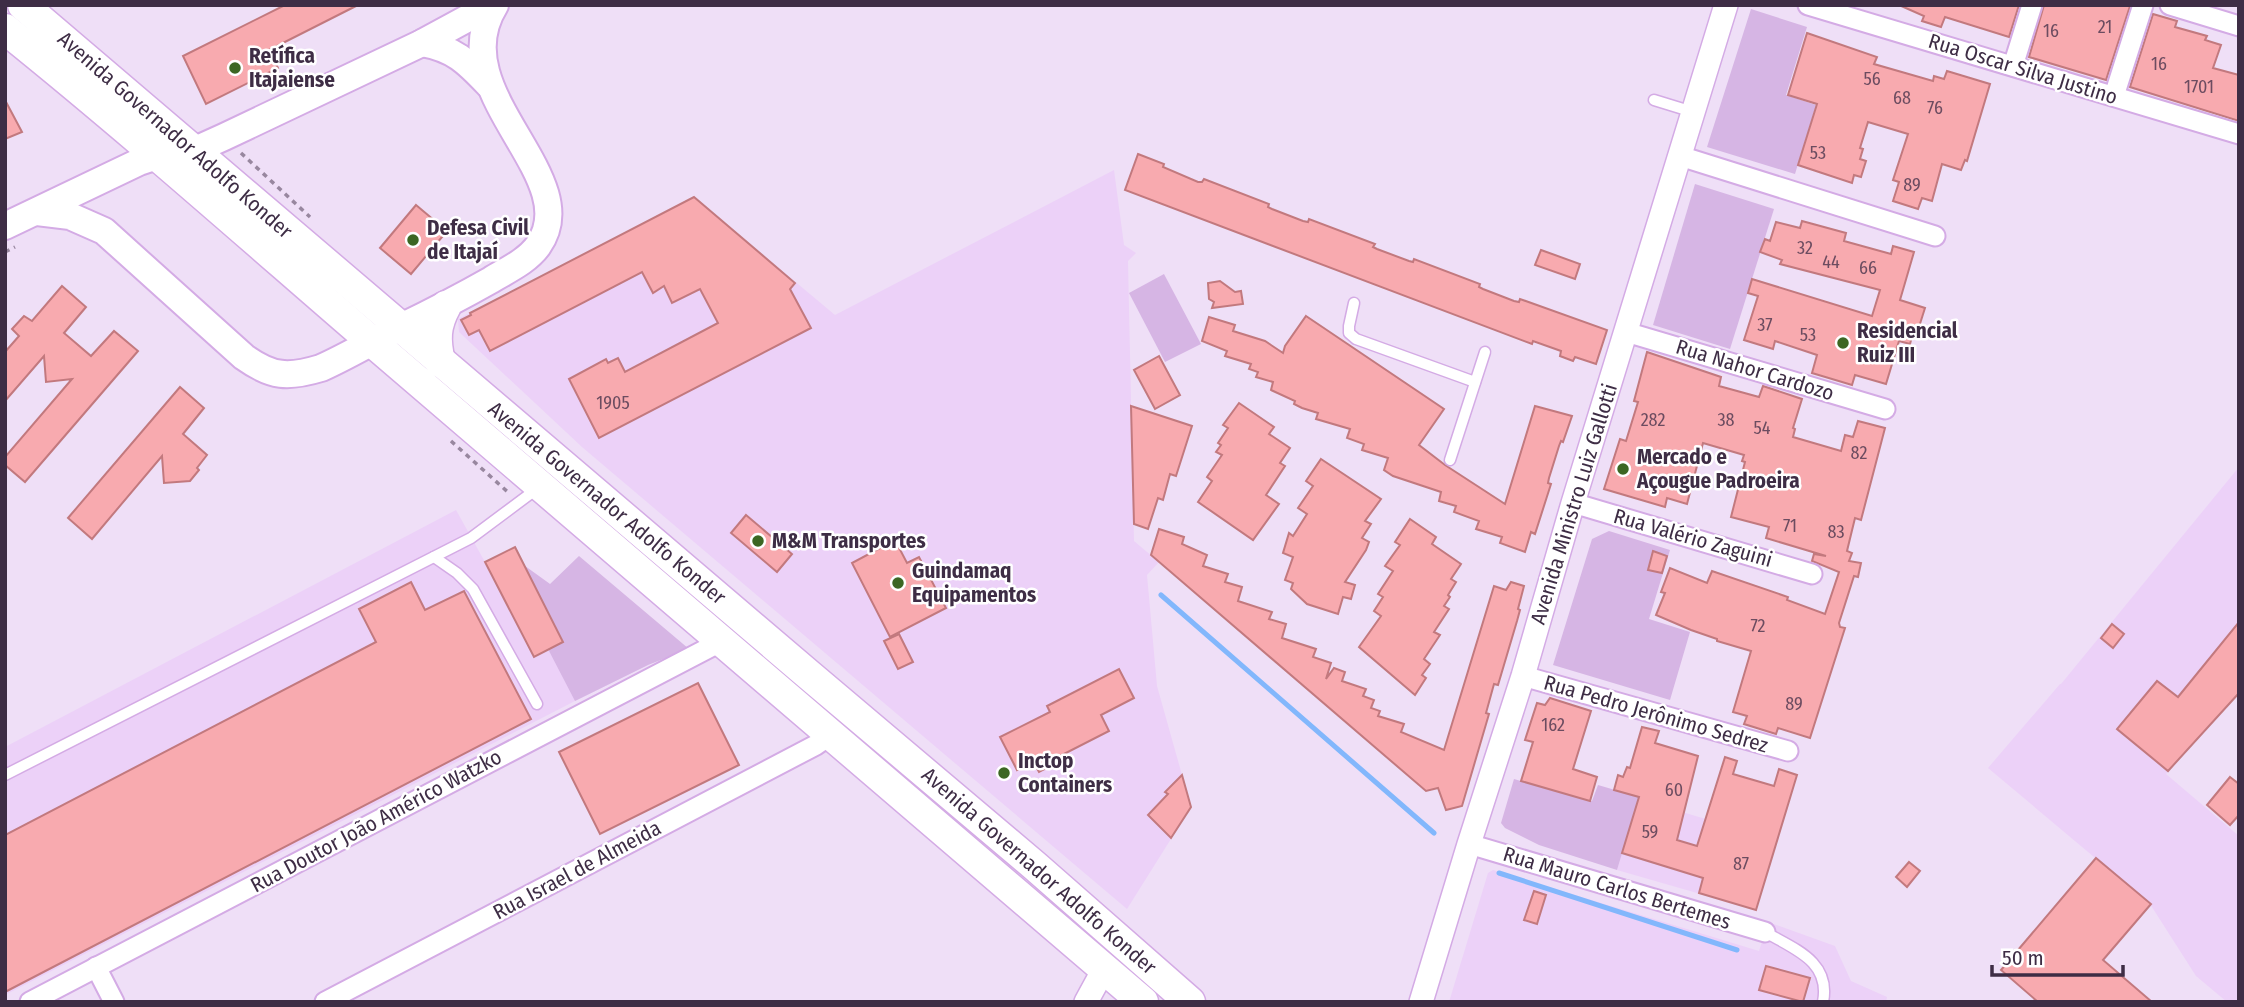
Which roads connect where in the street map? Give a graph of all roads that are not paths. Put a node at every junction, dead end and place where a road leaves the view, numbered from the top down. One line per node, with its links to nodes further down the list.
1 (23, 5): 17 (main road, Avenida Governador Adolfo Konder)
2 (494, 5): 10 (main road); 12 (main road)
3 (1726, 5): 15 (street, Avenida Ministro Luiz Gallotti)
4 (1808, 5): 11 (street, Rua Oscar Silva Justino)
5 (2032, 5): 11 (street)
6 (2143, 5): 13 (street)
7 (2170, 5): 8 (street)
8 (2239, 26)
9 (5, 29): 18 (main road, Avenida Governador Adolfo Konder)
10 (422, 43): 12 (main road); 17 (main road)
11 (2013, 66): 13 (street, Rua Oscar Silva Justino)
12 (490, 86): 26 (main road)
13 (2114, 96): 16 (street, Rua Oscar Silva Justino)
14 (1654, 100): 15 (lane)
15 (1693, 112): 19 (street, Avenida Ministro Luiz Gallotti)
16 (2239, 134)
17 (193, 151): 18 (main road); 27 (main road, Avenida Governador Adolfo Konder)
18 (157, 156): 20 (main road); 29 (main road, Avenida Governador Adolfo Konder)
19 (1679, 156): 24 (street); 28 (street, Avenida Ministro Luiz Gallotti)
20 (104, 180): 21 (main road); 23 (main road)
21 (37, 212): 22 (main road); 23 (main road)
22 (5, 226)
23 (104, 232): 29 (main road)
24 (1935, 236)
25 (1354, 303): 32 (lane)
26 (446, 306): 27 (main road); 31 (main road)
27 (400, 328): 29 (main road); 31 (main road, Avenida Governador Adolfo Konder)
28 (1626, 332): 33 (street, Rua Nahor Cardozo); 36 (street, Avenida Ministro Luiz Gallotti)
29 (373, 342): 35 (main road, Avenida Governador Adolfo Konder)
30 (1485, 352): 32 (lane)
31 (440, 362): 54 (main road, Avenida Governador Adolfo Konder)
32 (1475, 382): 34 (lane)
33 (1885, 409)
34 (1450, 460)
35 (541, 486): 37 (lane); 39 (main road, Avenida Governador Adolfo Konder)
36 (1573, 503): 38 (street, Rua Valério Zaguini); 40 (street, Avenida Ministro Luiz Gallotti)
37 (434, 557): 41 (lane); 44 (lane)
38 (1812, 573)
39 (722, 641): 42 (main road, Avenida Governador Adolfo Konder); 47 (street, Rua Doutor João Américo Watzko)
40 (1523, 676): 43 (street, Rua Pedro Jerônimo Sedrez); 45 (street, Avenida Ministro Luiz Gallotti)
41 (537, 704)
42 (829, 736): 48 (main road, Avenida Governador Adolfo Konder); 51 (street, Rua Israel de Almeida)
43 (1788, 751)
44 (5, 775)
45 (1469, 844): 46 (street, Rua Mauro Carlos Bertemes); 55 (street, Avenida Ministro Luiz Gallotti)
46 (1765, 932): 56 (lane)
47 (96, 967): 49 (street, Rua Doutor João Américo Watzko); 50 (street)
48 (1104, 969): 52 (street); 53 (main road, Avenida Governador Adolfo Konder)
49 (30, 1002)
50 (114, 1002)
51 (325, 1002)
52 (1086, 1002)
53 (1143, 1002)
54 (1190, 1002)
55 (1421, 1002)
56 (1823, 1002)

